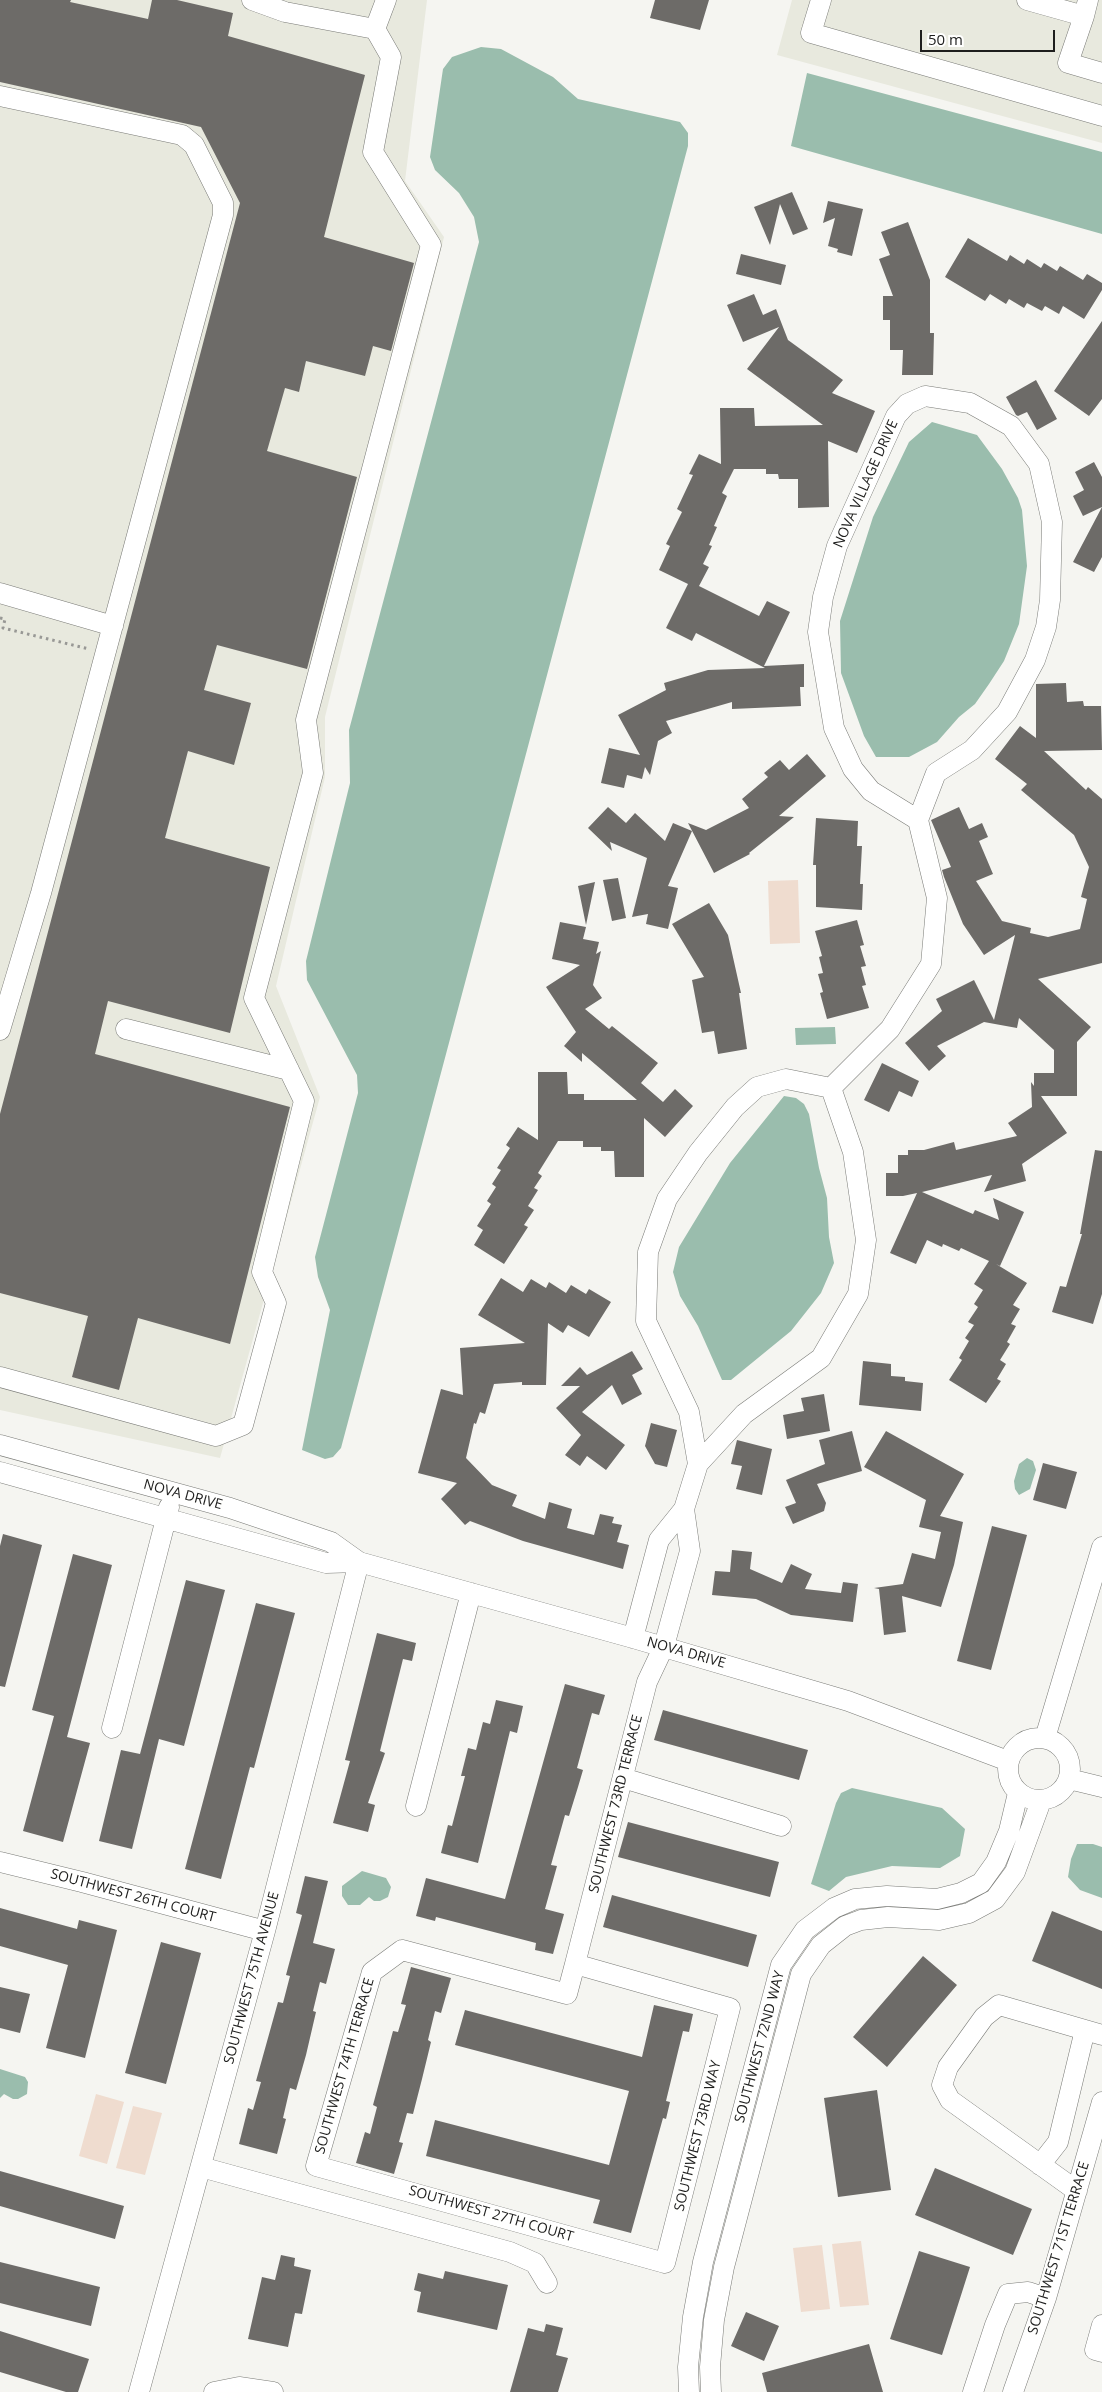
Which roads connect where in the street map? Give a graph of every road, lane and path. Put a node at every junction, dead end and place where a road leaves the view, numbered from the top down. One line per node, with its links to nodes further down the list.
1 (252, 0): 6 (street)
2 (386, 0): 6 (street)
3 (821, 0): 9 (street)
4 (1027, 0): 5 (street)
5 (1086, 8): 7 (street)
6 (376, 29): 18 (street)
7 (1102, 73)
8 (0, 96): 12 (street)
9 (1102, 116)
10 (0, 593): 12 (street)
11 (0, 618): 13 (path)
12 (113, 626): 13 (street)
13 (105, 653): 15 (street)
14 (918, 820): 14 (street, NOVA VILLAGE DRIVE); 19 (street)
15 (7, 985): 17 (street)
16 (126, 1029): 18 (street)
17 (0, 1030)
18 (289, 1070): 20 (street)
19 (832, 1088): 22 (street); 22 (street)
20 (0, 1377)
21 (0, 1445): 24 (street, NOVA DRIVE)
22 (698, 1464): 25 (street)
23 (0, 1472): 26 (street, NOVA DRIVE)
24 (172, 1492): 26 (street); 28 (street, NOVA DRIVE)
25 (684, 1510): 30 (street); 31 (street)
26 (166, 1518): 28 (street, NOVA DRIVE); 32 (street)
27 (1102, 1547): 33 (street)
28 (359, 1562): 29 (street, NOVA DRIVE); 43 (street, SOUTHWEST 75TH AVENUE)
29 (471, 1593): 30 (street, NOVA DRIVE); 40 (street)
30 (634, 1638): 31 (street, NOVA DRIVE)
31 (664, 1646): 34 (street, NOVA DRIVE); 35 (street, SOUTHWEST 73RD TERRACE)
32 (112, 1728)
33 (1045, 1738): 34 (street); 36 (street)
34 (1008, 1761): 38 (street)
35 (623, 1778): 41 (street); 44 (street, SOUTHWEST 73RD TERRACE)
36 (1069, 1779): 37 (street); 39 (street)
37 (1102, 1787)
38 (1018, 1793): 39 (street); 59 (street, SOUTHWEST 72ND WAY)
39 (1041, 1800): 60 (street, SOUTHWEST 72ND WAY)
40 (416, 1806)
41 (782, 1826)
42 (0, 1862): 43 (street, SOUTHWEST 26TH COURT)
43 (266, 1931): 49 (street, SOUTHWEST 75TH AVENUE)
44 (575, 1964): 48 (street, SOUTHWEST 74TH TERRACE); 51 (street, SOUTHWEST 73RD WAY)
45 (1094, 2032): 47 (street); 47 (street)
46 (1102, 2102): 50 (street, SOUTHWEST 71ST TERRACE)
47 (1040, 2165): 50 (street)
48 (316, 2166): 51 (street, SOUTHWEST 27TH COURT)
49 (201, 2167): 52 (street); 56 (street, SOUTHWEST 75TH AVENUE)
50 (1077, 2190): 53 (street, SOUTHWEST 71ST TERRACE)
51 (666, 2263)
52 (547, 2283)
53 (1046, 2298): 61 (street); 62 (street, SOUTHWEST 71ST TERRACE)
54 (1102, 2325): 55 (street)
55 (1099, 2351)
56 (139, 2392)
57 (214, 2392): 58 (street)
58 (272, 2392)
59 (690, 2392)
60 (711, 2392)
61 (973, 2392)
62 (1013, 2392)

